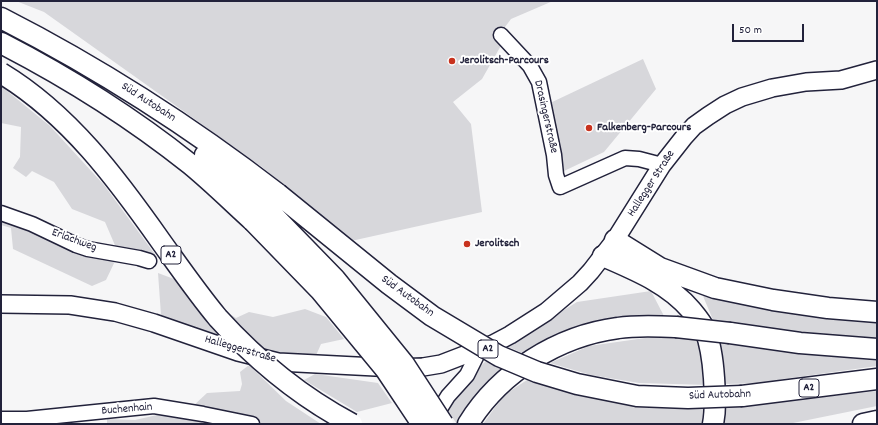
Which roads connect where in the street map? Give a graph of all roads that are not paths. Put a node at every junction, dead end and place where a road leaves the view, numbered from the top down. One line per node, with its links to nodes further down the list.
1 (1, 18): 7 (highway, Süd Autobahn / A2)
2 (501, 35): 6 (street, Drasingerstraße)
3 (1, 42): 7 (highway, A2)
4 (877, 70): 6 (main road, Hallegger Straße)
5 (1, 73): 20 (highway, A2, bridge)
6 (662, 165): 9 (main road, Hallegger Straße)
7 (266, 207): 16 (highway, Süd Autobahn / A2, bridge); 21 (highway, A2, bridge); 23 (highway, A2, bridge)
8 (1, 213): 11 (street, Erlachweg)
9 (615, 240): 10 (main road, Hallegger Straße); 13 (highway)
10 (603, 256): 14 (main road, Hallegger Straße); 25 (highway)
11 (149, 261)
12 (1, 304): 14 (main road, Halleggerstraße)
13 (877, 312)
14 (480, 349): 22 (street)
15 (877, 349): 24 (highway, bridge)
16 (877, 379)
17 (1, 419): 19 (street, Buchenhain)
18 (877, 421): 26 (highway)
19 (252, 424)
20 (352, 424)
21 (422, 424)
22 (432, 424)
23 (443, 424)
24 (468, 424)
25 (714, 424)
26 (863, 424)

